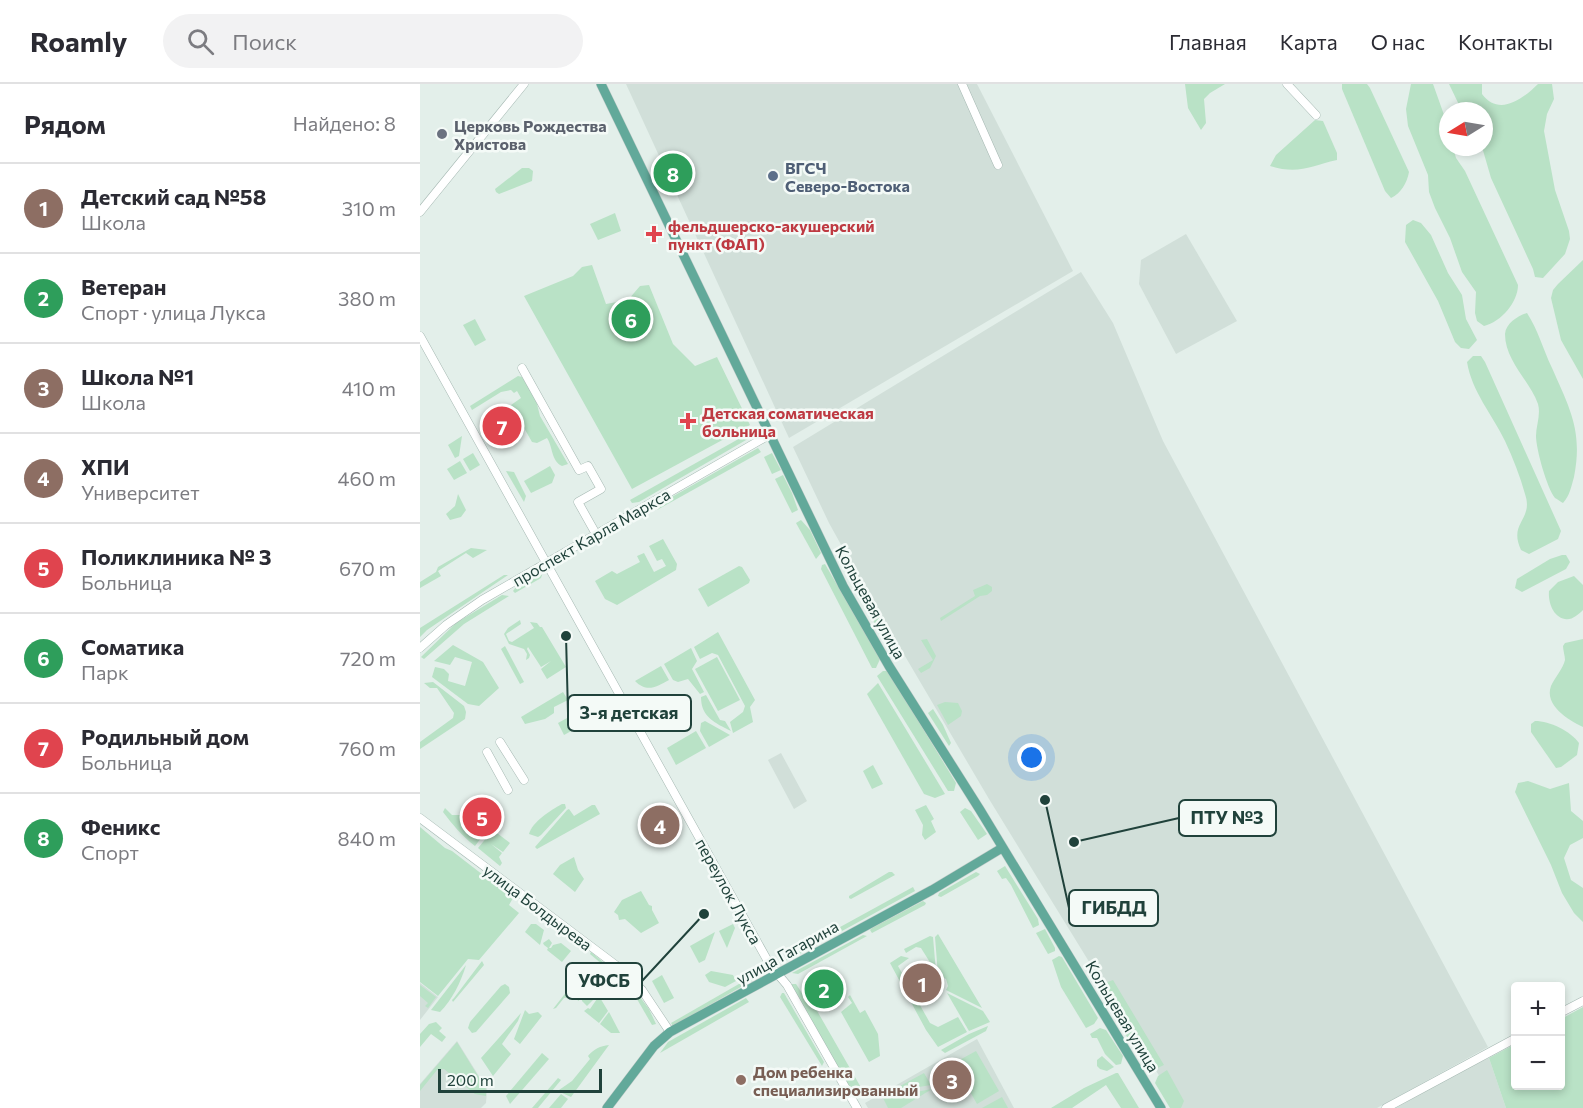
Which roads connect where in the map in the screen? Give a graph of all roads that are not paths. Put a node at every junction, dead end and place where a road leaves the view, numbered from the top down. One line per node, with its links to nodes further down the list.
1 (524, 84): 7 (street)
2 (601, 84): 11 (main road, Кольцевая улица)
3 (962, 84): 6 (street)
4 (1287, 84): 5 (street)
5 (1316, 115)
6 (998, 165)
7 (420, 212)
8 (420, 336): 9 (street, переулок Лукса)
9 (423, 347): 13 (street, переулок Лукса)
10 (522, 368): 12 (street)
11 (769, 435): 12 (street, проспект Карла Маркса); 20 (main road, Кольцевая улица)
12 (596, 534): 13 (street, проспект Карла Маркса)
13 (546, 563): 14 (street, проспект Карла Маркса); 21 (street, переулок Лукса)
14 (420, 648)
15 (500, 742): 17 (street)
16 (487, 752): 18 (street)
17 (524, 780)
18 (508, 790)
19 (420, 818): 24 (street, улица Болдырева)
20 (1002, 848): 21 (main road, улица Гагарина); 28 (main road, Кольцевая улица)
21 (778, 975): 24 (main road, улица Гагарина); 27 (street, переулок Лукса)
22 (1583, 1000): 23 (street)
23 (1565, 1010)
24 (670, 1032): 26 (main road, улица Гагарина)
25 (1511, 1040): 29 (street)
26 (607, 1108)
27 (857, 1108)
28 (1161, 1108)
29 (1386, 1108)

